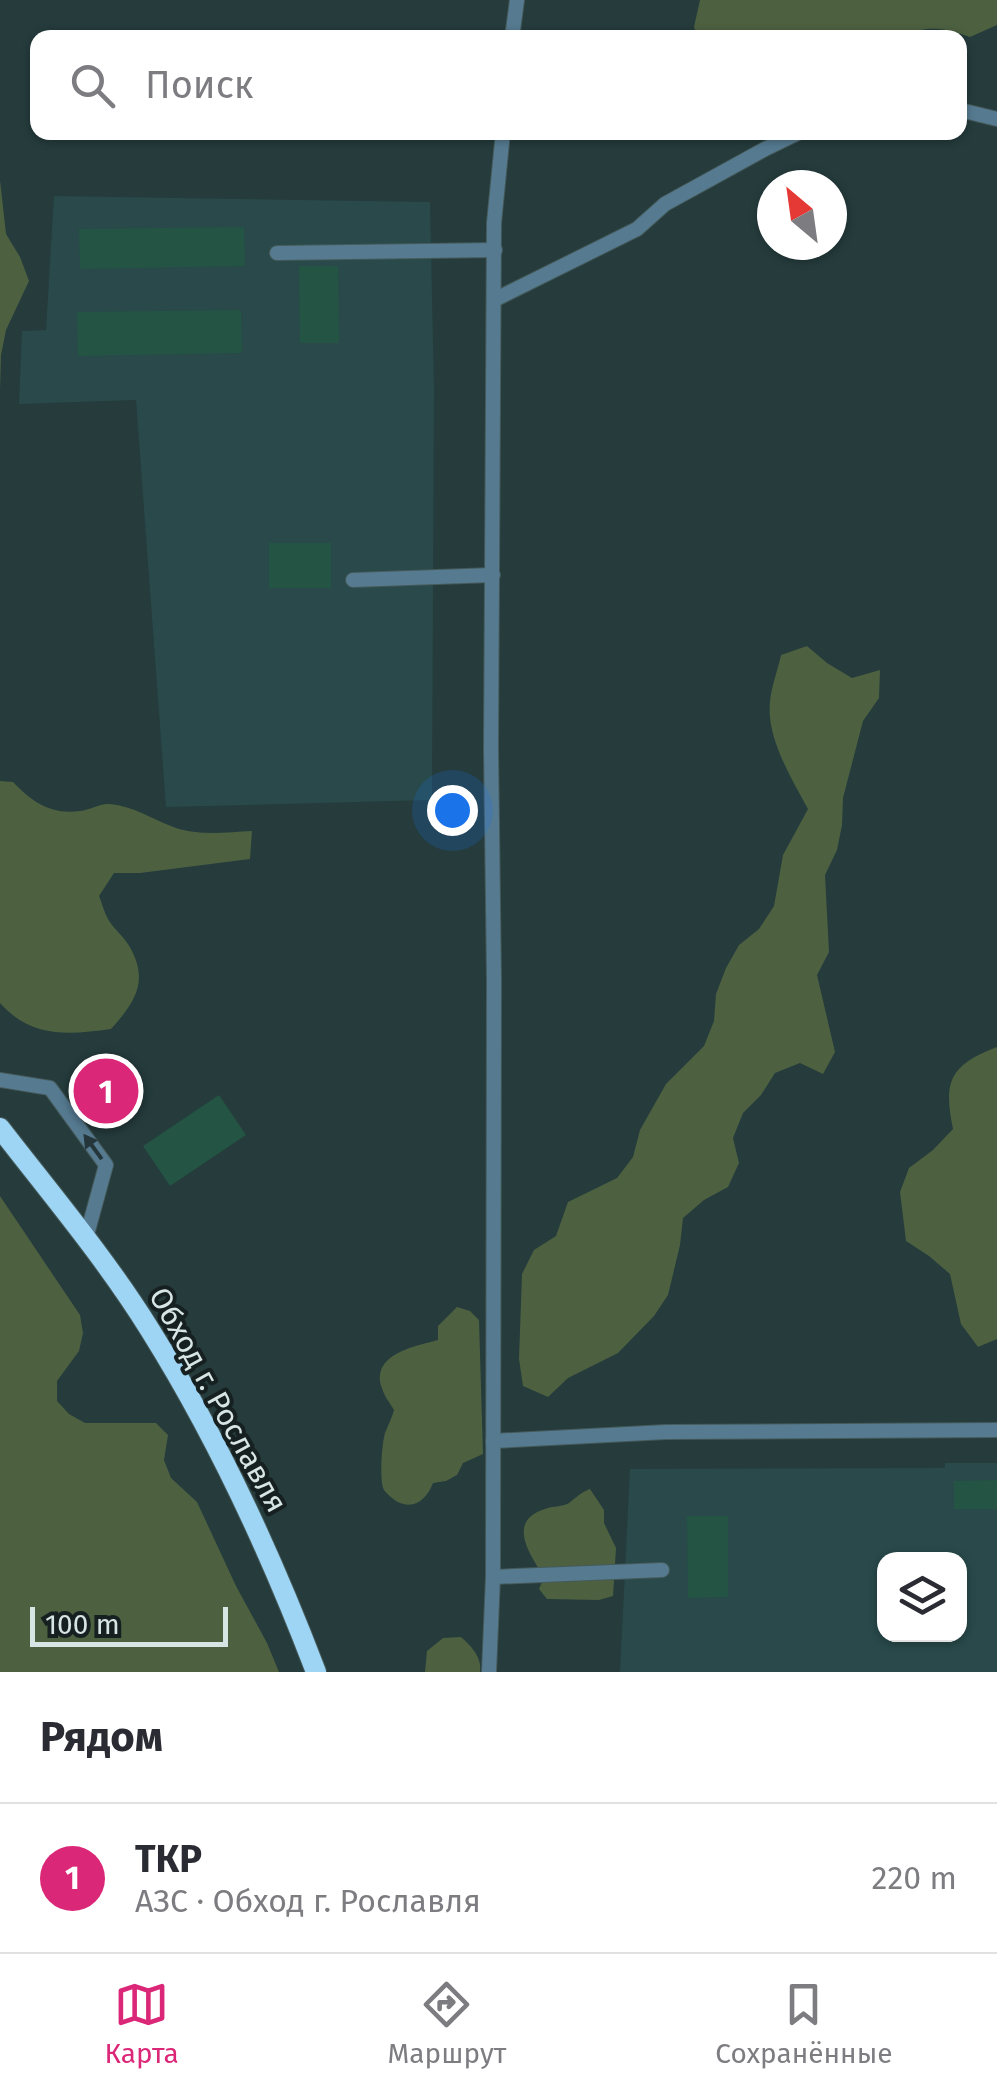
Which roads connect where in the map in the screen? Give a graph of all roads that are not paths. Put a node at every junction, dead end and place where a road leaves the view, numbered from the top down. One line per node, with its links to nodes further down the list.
1 (517, 0): 2 (street)
2 (513, 30)
3 (967, 112): 4 (street)
4 (997, 120)
5 (501, 140): 7 (street)
6 (784, 140): 9 (street)
7 (495, 250): 8 (street); 9 (street)
8 (277, 253)
9 (496, 300): 10 (street)
10 (492, 575): 11 (street); 16 (street)
11 (353, 580)
12 (0, 1080): 14 (street, one-way to 12)
13 (0, 1128): 14 (highway, Обход г. Рославля)
14 (86, 1238): 19 (highway, Обход г. Рославля)
15 (997, 1430): 16 (street)
16 (493, 1441): 18 (street)
17 (662, 1570): 18 (street)
18 (493, 1576): 20 (street)
19 (316, 1672)
20 (489, 1672)

